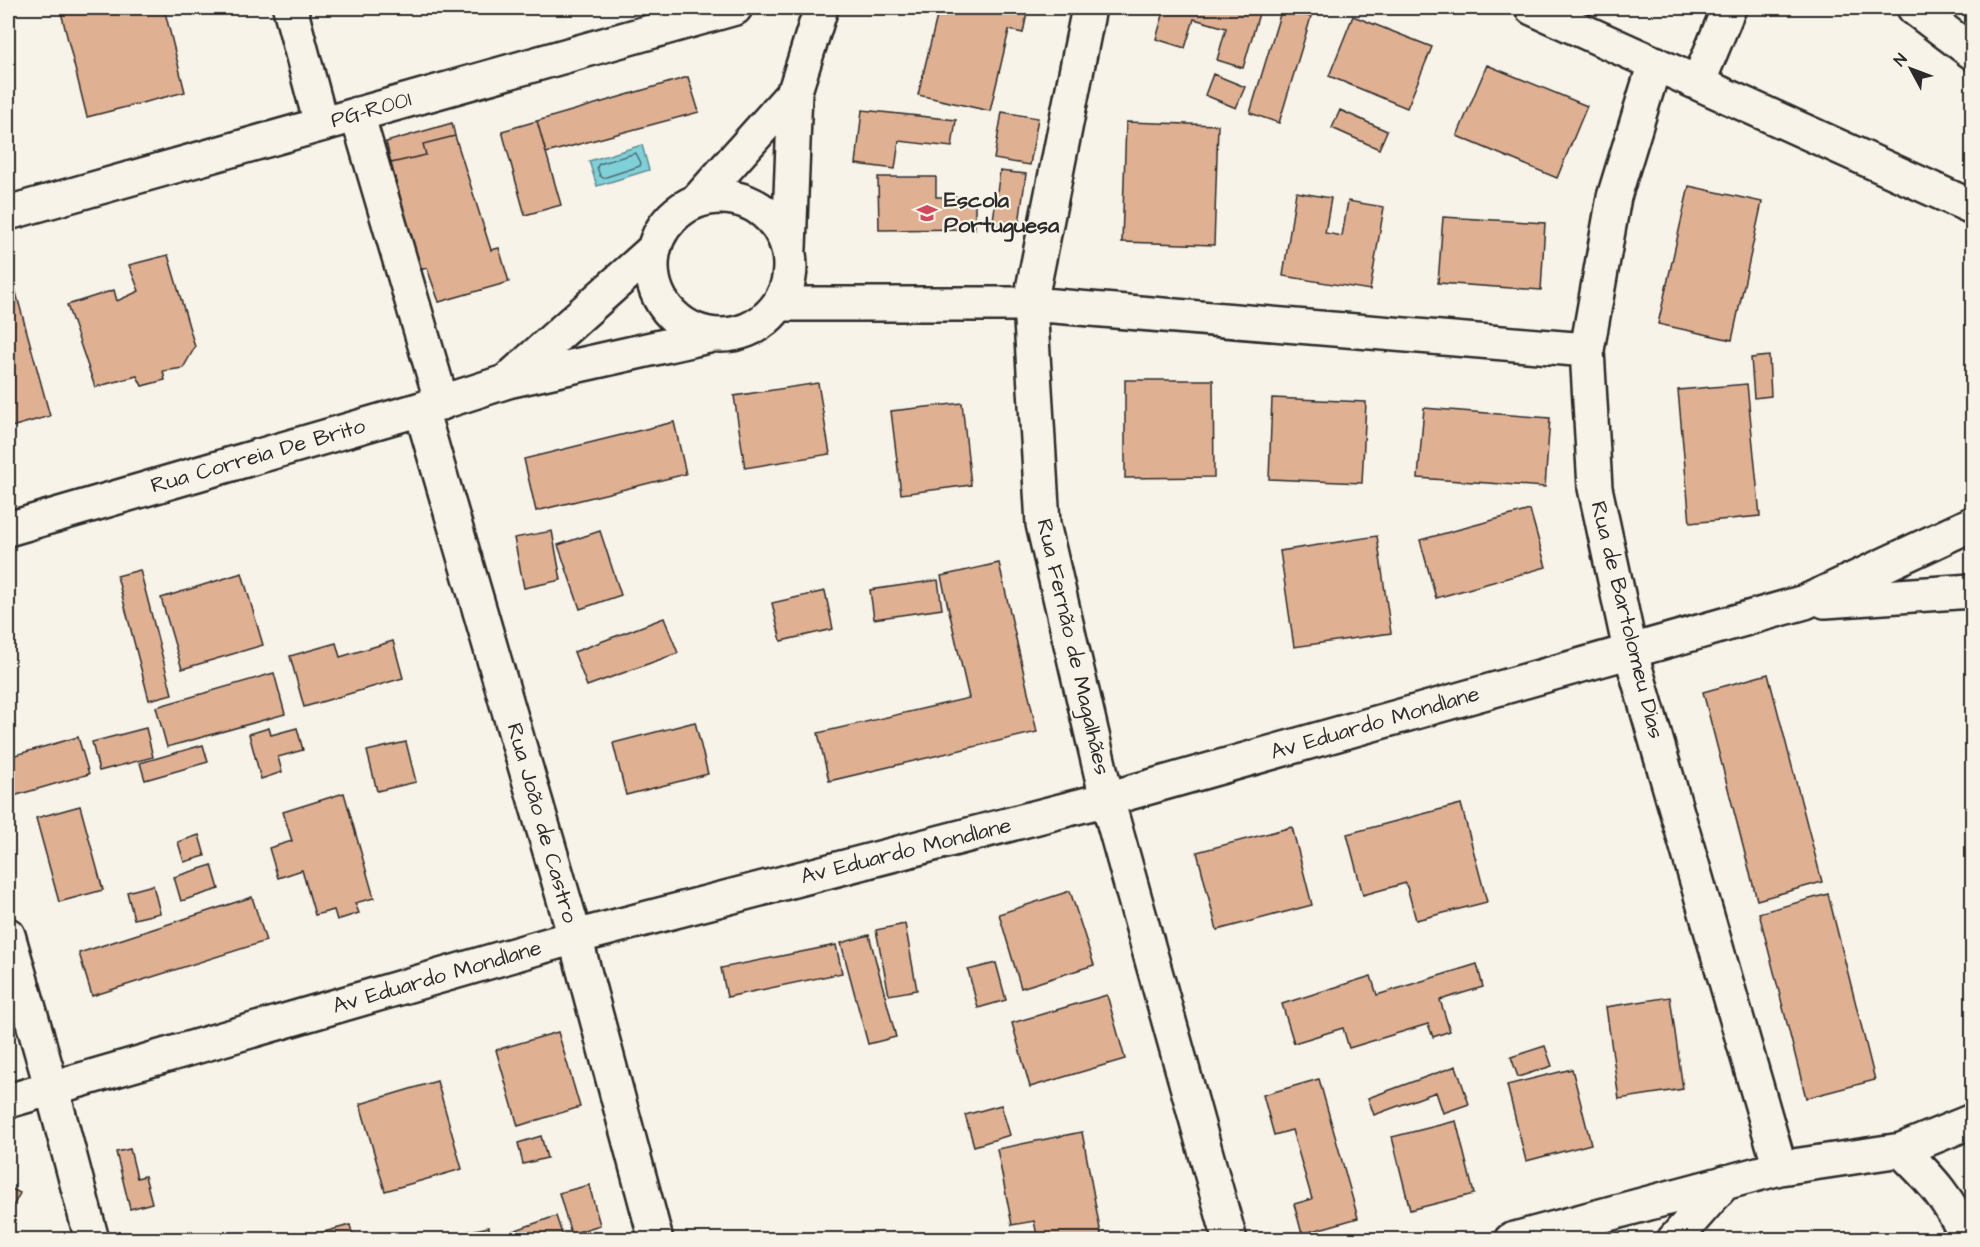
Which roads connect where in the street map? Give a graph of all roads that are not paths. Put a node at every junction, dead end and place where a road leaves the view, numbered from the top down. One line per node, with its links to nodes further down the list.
1 (290, 8): 13 (street)
2 (735, 8): 12 (street, PG-R001)
3 (821, 8): 11 (street)
4 (1089, 8): 20 (street, Rua Fernão de Magalhães)
5 (1532, 8): 9 (street)
6 (1729, 8): 10 (street)
7 (1914, 8): 8 (street)
8 (1972, 52)
9 (1655, 63): 10 (street); 22 (street, Rua de Bartolomeu Dias)
10 (1698, 83): 15 (street)
11 (795, 91): 14 (street); 17 (street)
12 (357, 114): 13 (street, PG-R001); 24 (street, Rua João de Castro)
13 (321, 124): 16 (street, PG-R001)
14 (697, 201): 17 (street); 18 (street)
15 (1972, 203)
16 (8, 213)
17 (789, 248): 19 (street)
18 (653, 250): 21 (street); 23 (street)
19 (780, 304): 20 (street); 21 (street)
20 (1029, 304): 22 (street); 30 (street, Rua Fernão de Magalhães)
21 (710, 336): 23 (street, Rua Correia De Brito)
22 (1587, 350): 29 (street, Rua de Bartolomeu Dias)
23 (508, 381): 24 (street, Rua Correia De Brito)
24 (431, 406): 26 (street, Rua Correia De Brito); 32 (street, Rua João de Castro)
25 (1972, 524): 28 (street)
26 (8, 529)
27 (1972, 591): 28 (street)
28 (1805, 602): 29 (street, Av Eduardo Mondlane)
29 (1630, 650): 30 (street, Av Eduardo Mondlane); 37 (street, Rua de Bartolomeu Dias)
30 (1107, 799): 32 (street, Av Eduardo Mondlane); 42 (street, Rua Fernão de Magalhães)
31 (8, 935): 33 (street)
32 (575, 937): 33 (street, Av Eduardo Mondlane); 41 (street, Rua João de Castro)
33 (52, 1089): 34 (street, Av Eduardo Mondlane); 40 (street)
34 (8, 1101)
35 (1972, 1121): 36 (street)
36 (1901, 1150): 37 (street); 44 (street)
37 (1780, 1168): 38 (street)
38 (1725, 1182): 39 (street); 43 (street)
39 (1525, 1238)
40 (92, 1239)
41 (656, 1239)
42 (1230, 1239)
43 (1674, 1239)
44 (1968, 1239)

